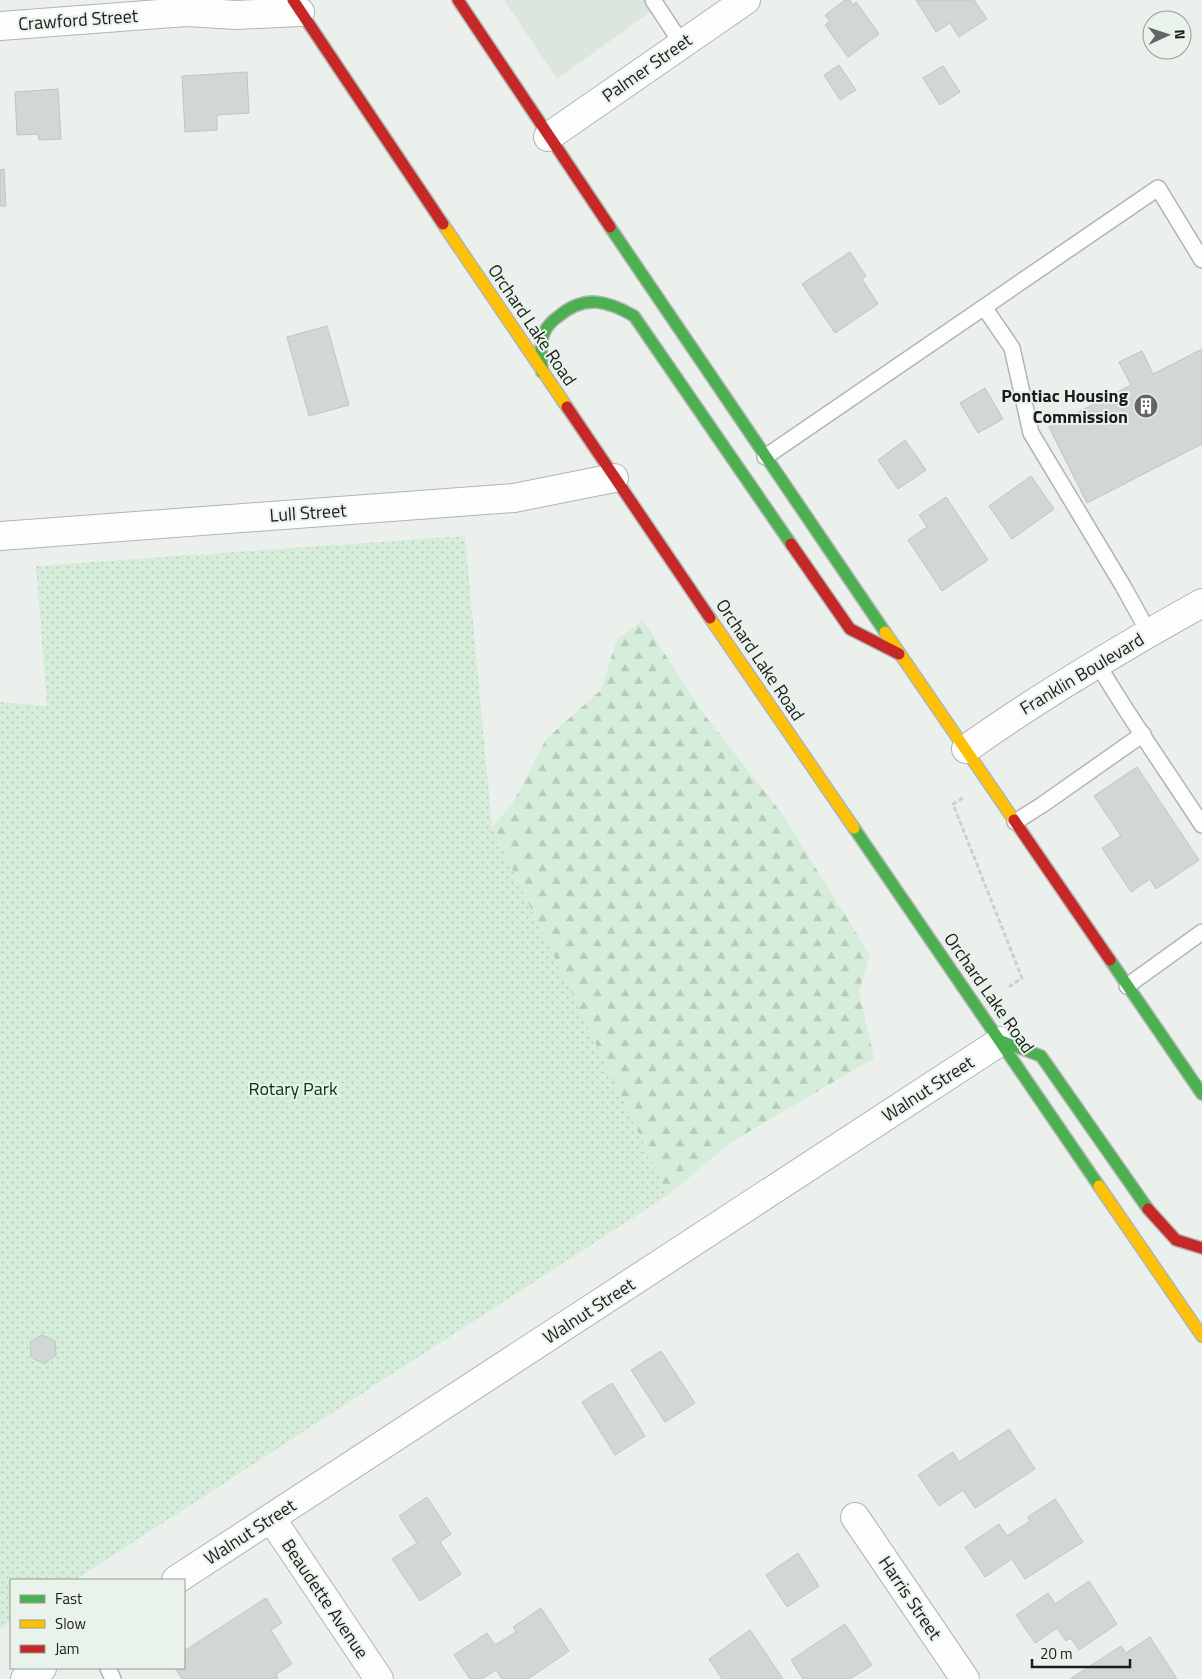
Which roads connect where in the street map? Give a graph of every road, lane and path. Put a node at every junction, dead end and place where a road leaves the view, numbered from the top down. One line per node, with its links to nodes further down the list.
1 (458, 0): 8 (main road)
2 (653, 0): 7 (lane)
3 (746, 0): 7 (street, Palmer Street)
4 (195, 6): 5 (street, Crawford Street); 6 (street, Crawford Street)
5 (296, 6): 11 (main road, Orchard Lake Road)
6 (0, 26)
7 (682, 44): 8 (street, Palmer Street)
8 (548, 137): 12 (main road)
9 (1202, 260): 10 (lane)
10 (984, 307): 12 (lane); 16 (lane)
11 (542, 372): 13 (main road, Orchard Lake Road); 17 (main road)
12 (765, 457): 17 (main road)
13 (614, 478): 14 (street, Lull Street); 27 (main road, Orchard Lake Road)
14 (0, 536)
15 (1202, 603): 16 (street, Franklin Boulevard)
16 (1149, 633): 18 (street, Franklin Boulevard)
17 (901, 655): 20 (main road)
18 (1097, 664): 19 (lane); 20 (street, Franklin Boulevard)
19 (1143, 734): 22 (lane); 23 (lane)
20 (966, 749): 22 (main road)
21 (970, 794): 26 (path)
22 (1015, 822): 25 (main road)
23 (1202, 825)
24 (1202, 932): 25 (lane)
25 (1128, 986): 28 (main road)
26 (1009, 987)
27 (1002, 1041): 29 (main road); 30 (main road, Orchard Lake Road); 32 (street, Walnut Street)
28 (1202, 1094)
29 (1202, 1248)
30 (1202, 1336)
31 (855, 1517): 37 (street, Harris Street)
32 (271, 1518): 33 (street, Walnut Street); 36 (street, Beaudette Avenue)
33 (178, 1579)
34 (40, 1669): 35 (street)
35 (25, 1679)
36 (379, 1679)
37 (965, 1679)

